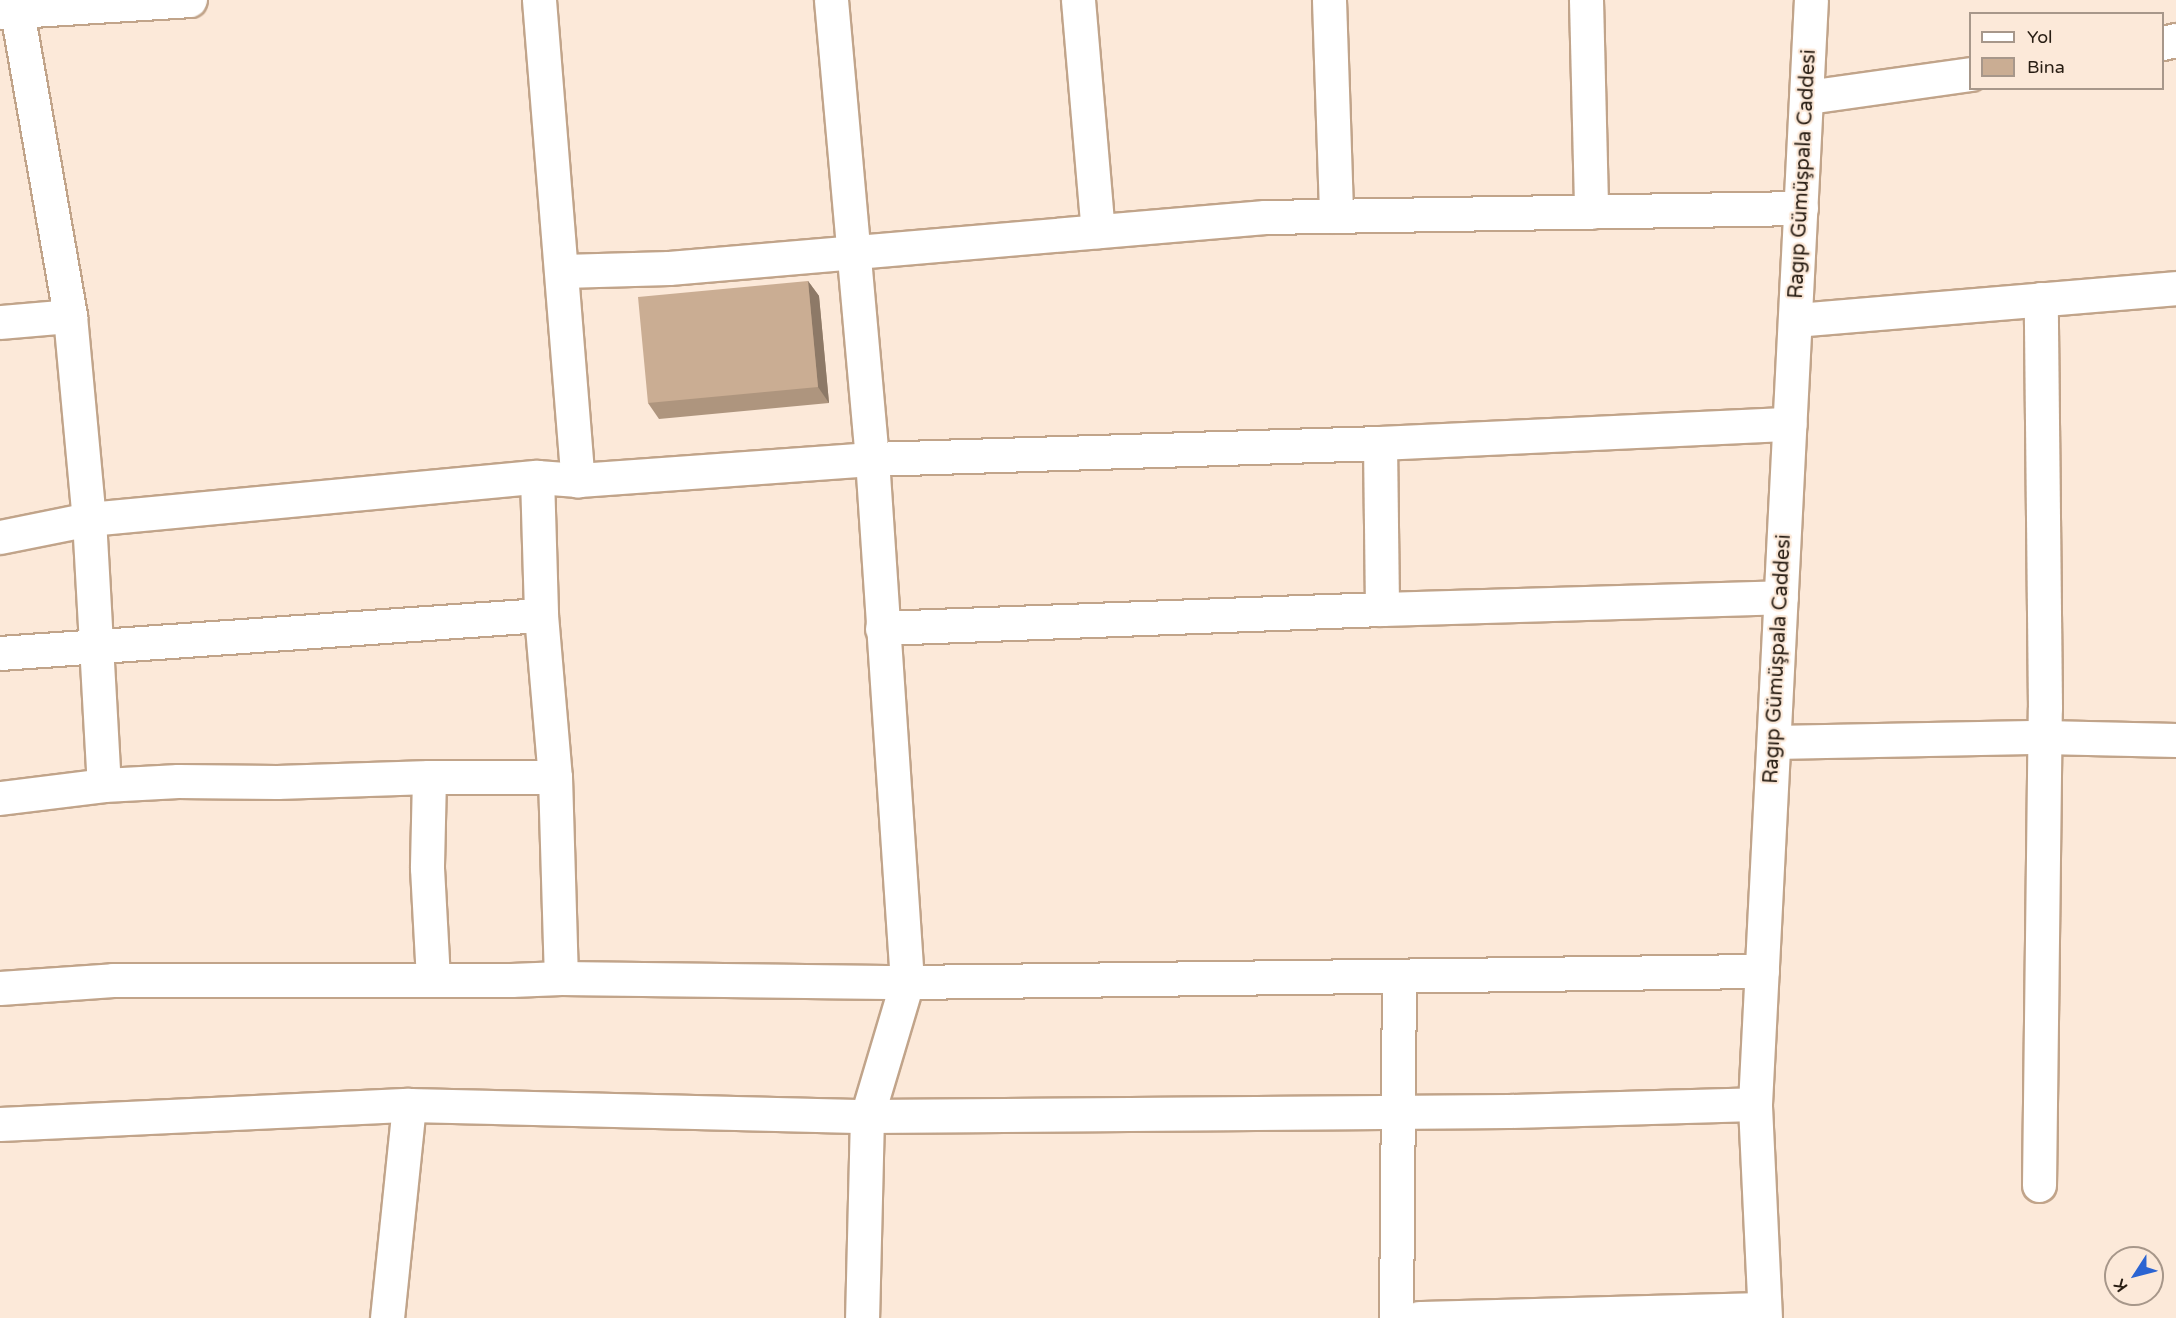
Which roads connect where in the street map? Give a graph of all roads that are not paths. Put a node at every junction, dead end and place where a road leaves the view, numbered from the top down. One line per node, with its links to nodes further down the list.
1 (190, 0): 8 (street)
2 (539, 0): 17 (street)
3 (831, 0): 16 (street)
4 (1078, 0): 15 (street)
5 (1329, 0): 14 (street)
6 (1586, 0): 13 (street)
7 (1811, 0): 11 (street, Ragıp Gümüşpala Caddesi)
8 (154, 1): 9 (street)
9 (11, 8): 20 (street)
10 (1969, 74): 11 (street)
11 (1807, 98): 12 (street, Ragıp Gümüşpala Caddesi)
12 (1801, 208): 13 (street); 21 (street, Ragıp Gümüşpala Caddesi)
13 (1591, 212): 14 (street)
14 (1336, 216): 15 (street)
15 (1098, 231): 16 (street)
16 (855, 252): 17 (street); 25 (street)
17 (563, 271): 27 (street)
18 (2176, 288): 19 (street)
19 (2041, 299): 21 (street); 36 (street)
20 (70, 316): 22 (street); 28 (street)
21 (1796, 320): 23 (street, Ragıp Gümüşpala Caddesi)
22 (0, 322)
23 (1790, 424): 24 (street); 30 (street, Ragıp Gümüşpala Caddesi)
24 (1380, 443): 25 (street); 31 (street)
25 (872, 459): 27 (street); 33 (street)
26 (537, 477): 27 (street); 28 (street); 32 (street)
27 (578, 480)
28 (89, 519): 29 (street); 34 (street)
29 (0, 537)
30 (1781, 597): 31 (street); 38 (street, Ragıp Gümüşpala Caddesi)
31 (1382, 609): 33 (street)
32 (541, 615): 34 (street); 40 (street)
33 (882, 628): 47 (street)
34 (96, 647): 35 (street); 41 (street)
35 (0, 653)
36 (2044, 737): 37 (street); 38 (street); 54 (street)
37 (2176, 740)
38 (1774, 742): 43 (street, Ragıp Gümüşpala Caddesi)
39 (429, 777): 40 (street); 41 (street); 46 (street)
40 (555, 777): 45 (street)
41 (104, 785): 42 (street)
42 (0, 798)
43 (1762, 971): 44 (street); 49 (street, Ragıp Gümüşpala Caddesi)
44 (1399, 976): 47 (street); 51 (street)
45 (561, 978): 46 (street); 47 (street)
46 (433, 980): 48 (street)
47 (907, 982): 52 (street)
48 (0, 988)
49 (1755, 1104): 51 (street); 55 (street, Ragıp Gümüşpala Caddesi)
50 (409, 1105): 52 (street); 53 (street); 56 (street)
51 (1396, 1111): 52 (street); 58 (street)
52 (867, 1116): 57 (street)
53 (0, 1124)
54 (2039, 1185)
55 (1764, 1314): 59 (street)
56 (387, 1318)
57 (861, 1318)
58 (1396, 1318)
59 (1419, 1318)

